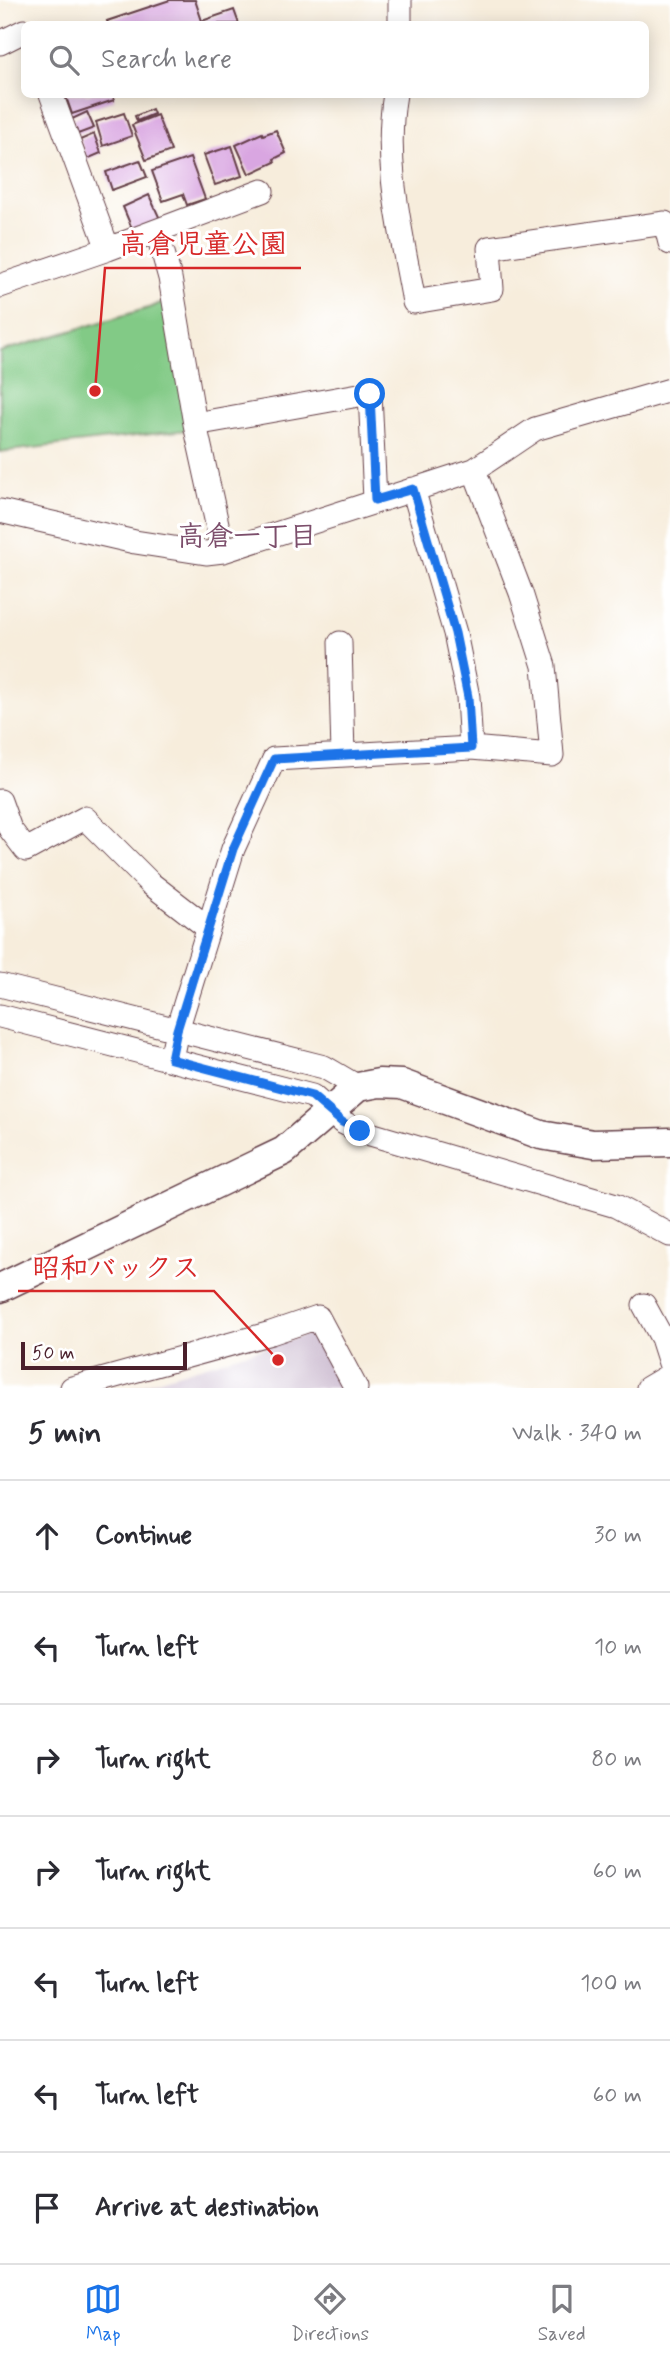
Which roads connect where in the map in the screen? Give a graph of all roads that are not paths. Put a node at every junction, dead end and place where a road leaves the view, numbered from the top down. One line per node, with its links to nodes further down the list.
1 (400, 0): 2 (street)
2 (400, 21)
3 (21, 32): 4 (street)
4 (0, 43)
5 (52, 98): 10 (street)
6 (394, 98): 9 (street)
7 (262, 191): 8 (street)
8 (157, 231): 10 (street); 13 (street)
9 (670, 243)
10 (107, 249): 11 (street)
11 (0, 286)
12 (670, 390): 14 (street)
13 (195, 424): 16 (street); 18 (street)
14 (474, 470): 15 (street); 20 (street)
15 (413, 489): 16 (street); 20 (street)
16 (375, 500): 18 (street)
17 (0, 511): 18 (street)
18 (223, 551)
19 (340, 643): 21 (street)
20 (471, 748): 21 (street)
21 (343, 755): 23 (street)
22 (0, 801): 23 (street)
23 (208, 928): 26 (street)
24 (0, 985): 26 (street)
25 (0, 1016): 27 (street)
26 (177, 1030): 27 (street); 28 (street)
27 (171, 1059): 29 (street)
28 (358, 1087): 29 (street); 30 (street)
29 (330, 1110): 31 (street); 32 (street)
30 (670, 1142)
31 (670, 1235)
32 (0, 1288)
33 (644, 1305): 34 (street)
34 (670, 1363)
35 (670, 1375): 38 (street)
36 (72, 1388): 37 (street)
37 (356, 1388)
38 (648, 1388)

